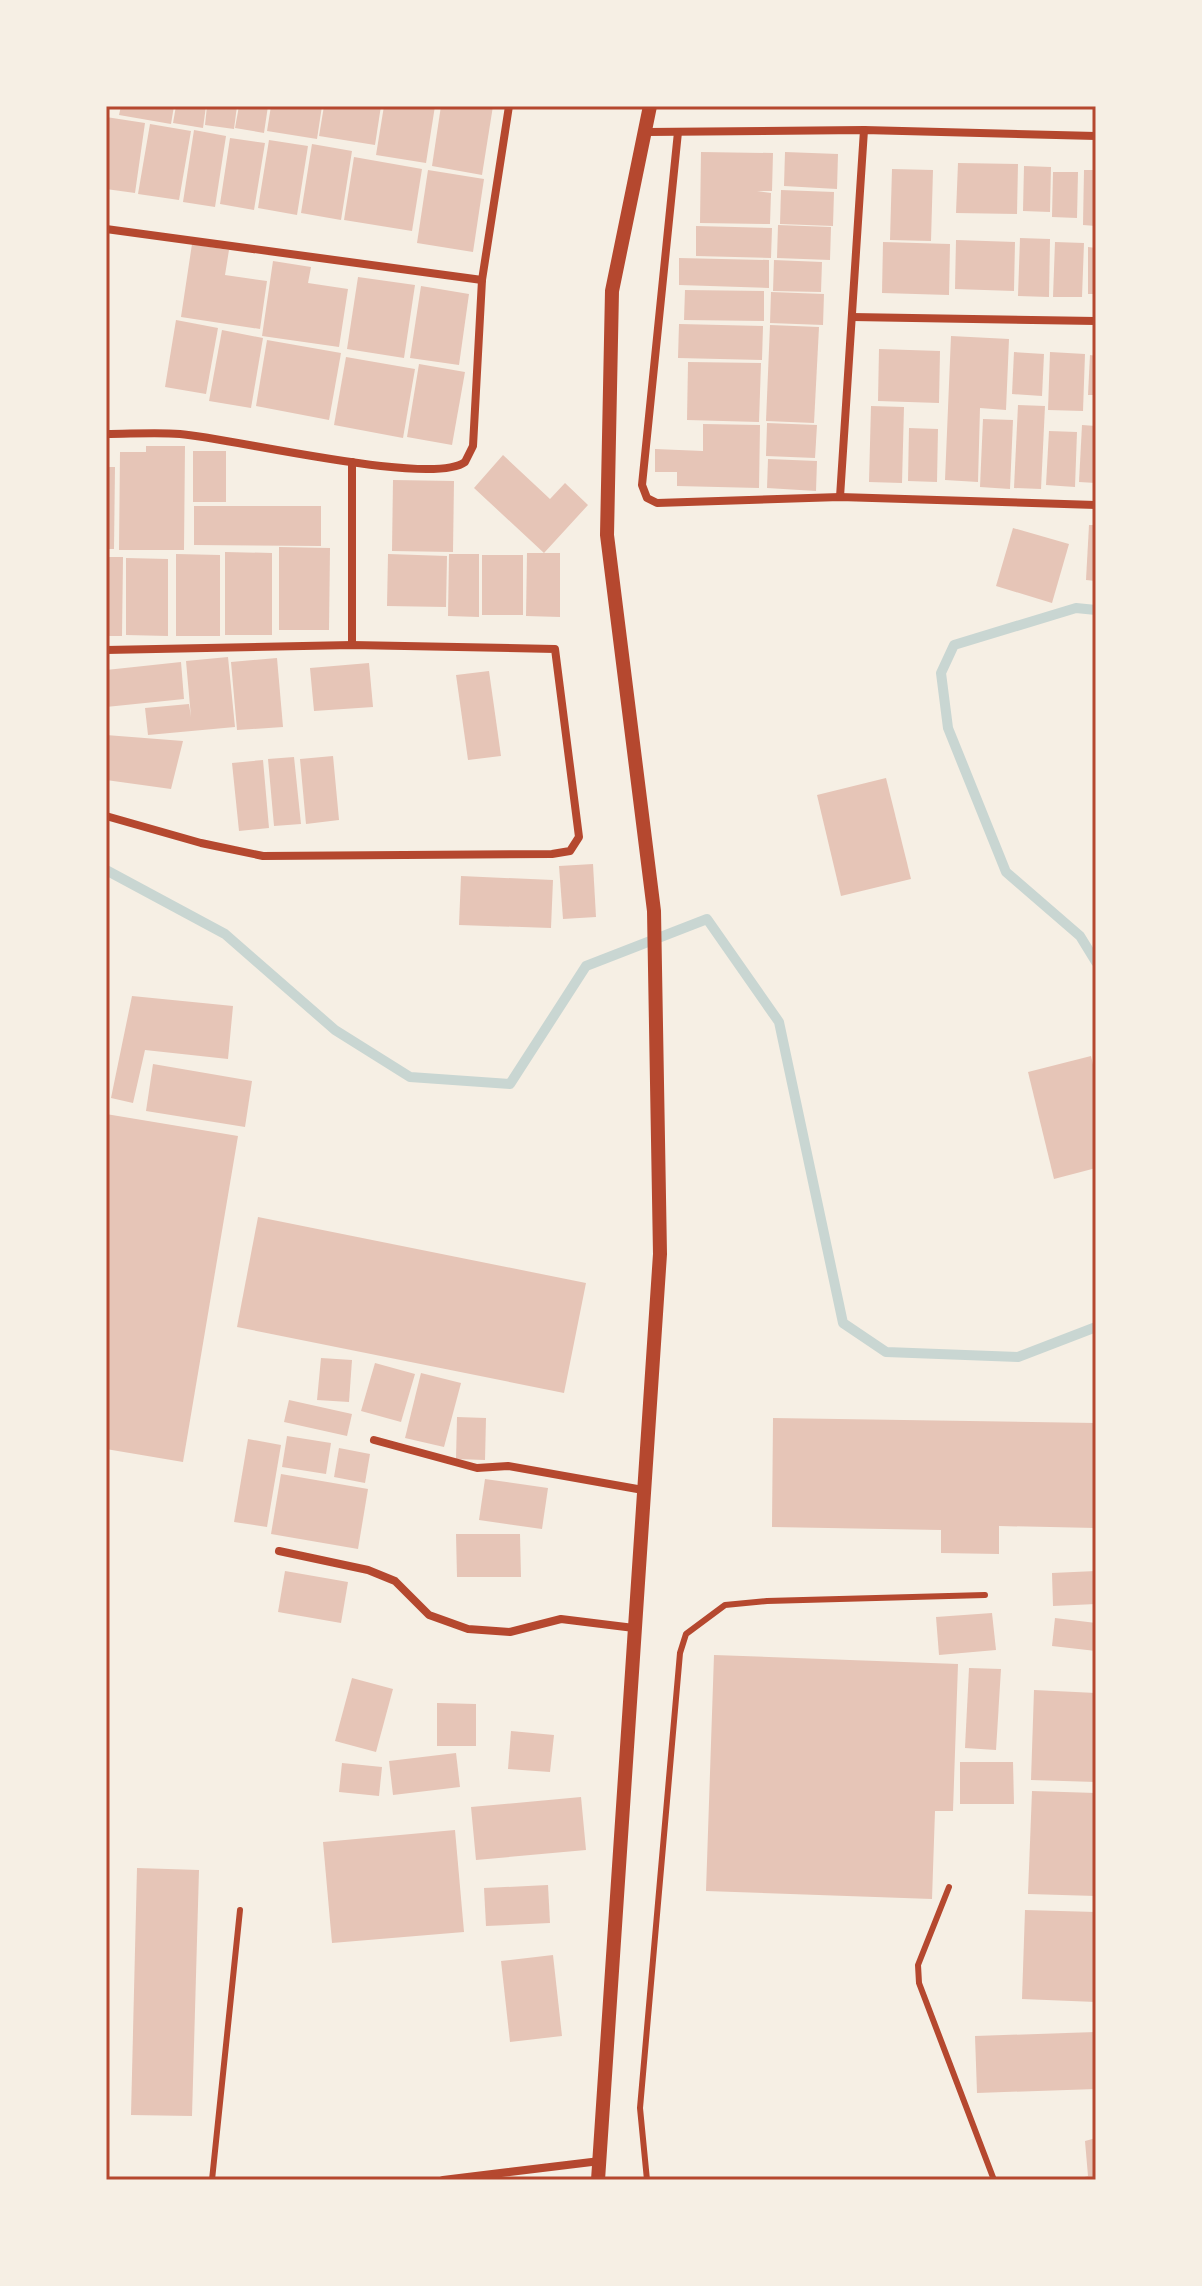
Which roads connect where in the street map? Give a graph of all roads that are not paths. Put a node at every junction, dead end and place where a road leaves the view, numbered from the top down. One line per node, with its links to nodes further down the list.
1 (509, 106): 8 (street)
2 (650, 106): 4 (street)
3 (864, 130): 5 (street); 6 (street); 9 (street)
4 (647, 132): 5 (street); 19 (street)
5 (678, 132): 13 (street)
6 (1096, 136)
7 (106, 229): 8 (street)
8 (482, 280): 12 (street)
9 (852, 317): 10 (street); 13 (street)
10 (1096, 321)
11 (106, 434): 12 (street)
12 (352, 462): 15 (street)
13 (840, 497): 14 (street)
14 (1096, 505)
15 (352, 645): 16 (street); 17 (street)
16 (106, 650)
17 (106, 816)
18 (374, 1440): 19 (street)
19 (643, 1490): 22 (street)
20 (279, 1551): 22 (street)
21 (985, 1595): 29 (lane)
22 (634, 1628): 25 (street)
23 (949, 1887): 30 (lane)
24 (240, 1910): 26 (lane)
25 (600, 2161): 27 (street); 28 (street)
26 (212, 2180)
27 (443, 2180)
28 (598, 2180)
29 (647, 2180)
30 (994, 2180)

